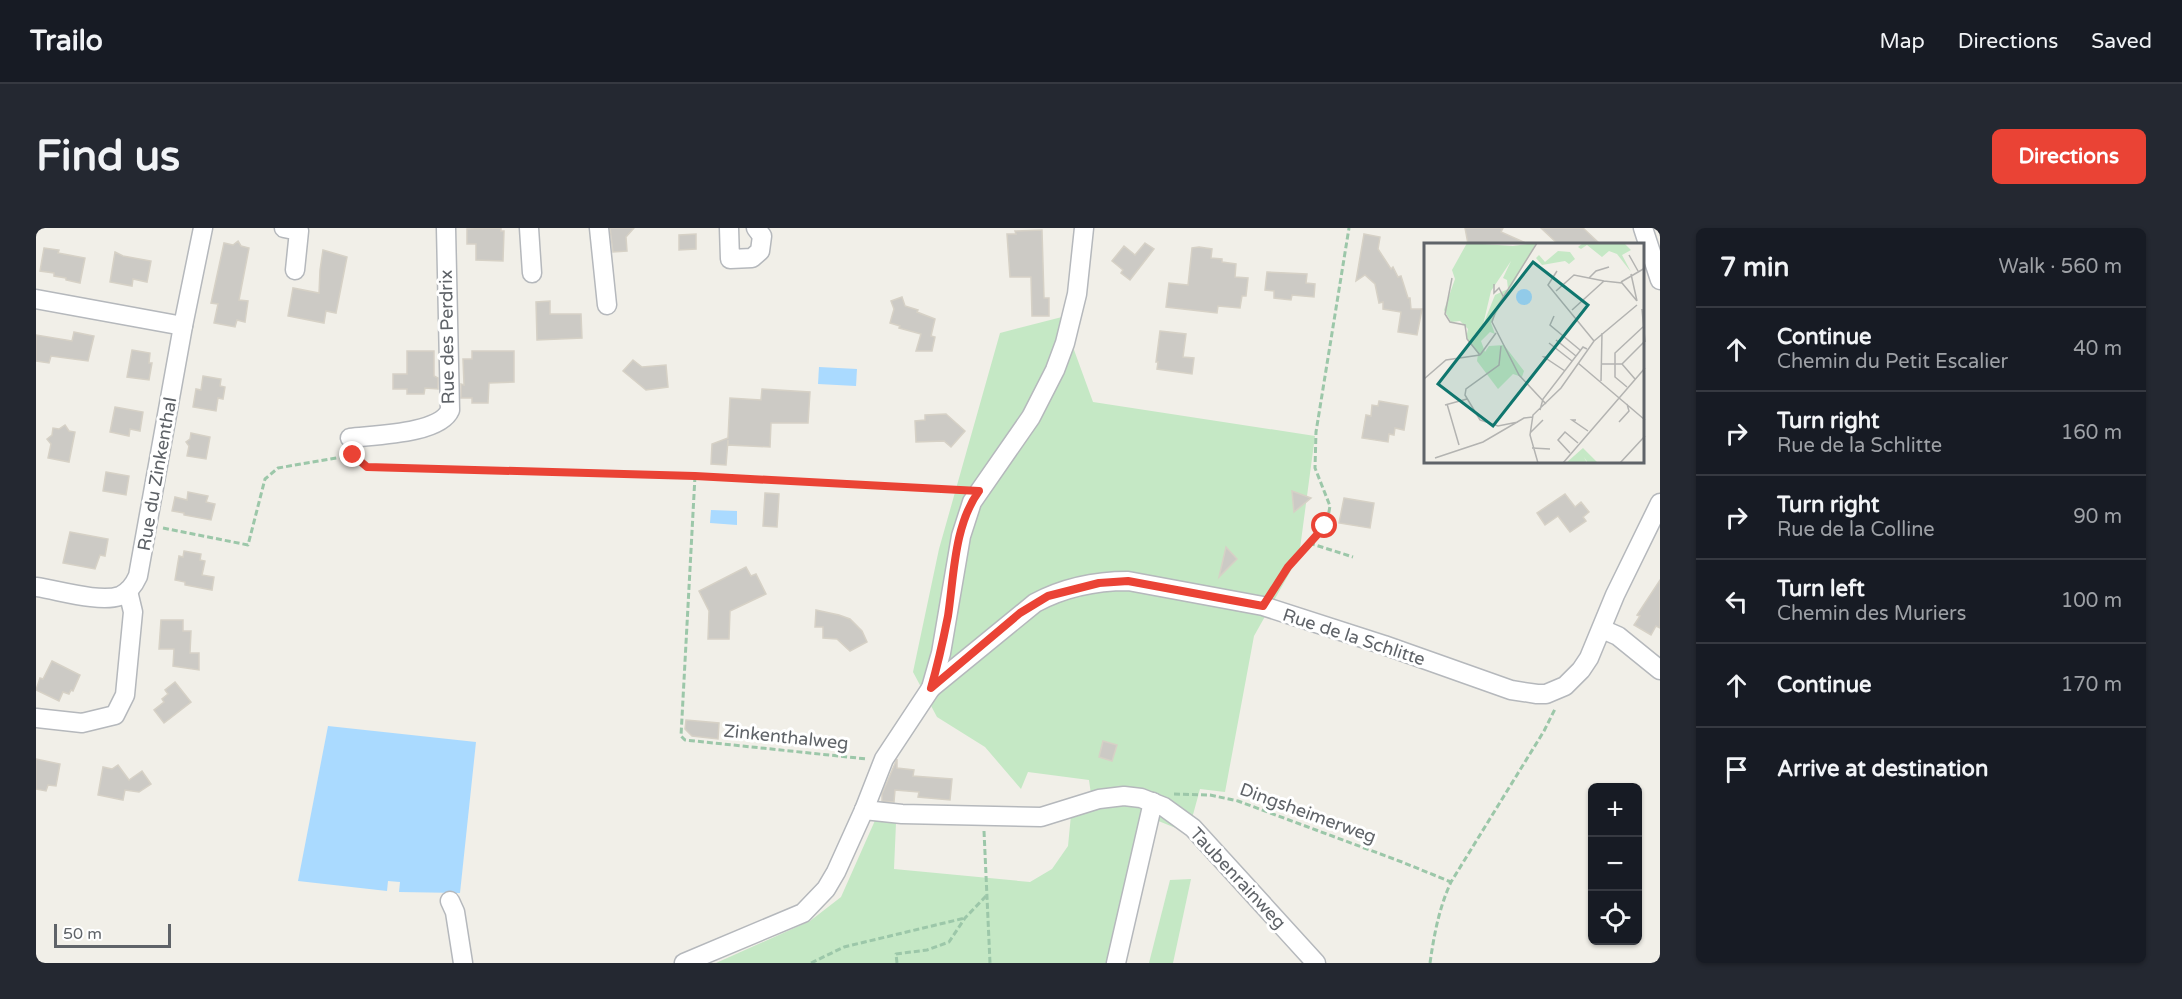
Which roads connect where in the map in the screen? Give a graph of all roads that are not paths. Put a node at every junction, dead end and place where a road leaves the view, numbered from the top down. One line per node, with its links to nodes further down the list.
1 (203, 228): 15 (street, Rue du Zinkenthal)
2 (446, 228): 16 (street, Rue des Perdrix)
3 (529, 228): 11 (street)
4 (599, 228): 14 (street)
5 (729, 228): 6 (street)
6 (756, 228)
7 (1084, 228): 22 (street)
8 (1643, 228): 12 (street)
9 (294, 229): 10 (street)
10 (295, 270)
11 (532, 273)
12 (1660, 280)
13 (36, 299): 15 (street)
14 (607, 305)
15 (183, 326): 19 (street, Rue du Zinkenthal)
16 (350, 438)
17 (1660, 503): 20 (street)
18 (36, 587): 19 (street)
19 (128, 591): 23 (street)
20 (1602, 629): 21 (street); 22 (street, Rue de la Schlitte)
21 (1660, 669)
22 (931, 688): 25 (street)
23 (36, 718)
24 (1153, 802): 25 (street, Taubenrainweg); 29 (street); 30 (street, Taubenrainweg)
25 (864, 810): 28 (street)
26 (450, 901): 27 (street)
27 (464, 963)
28 (684, 963)
29 (1116, 963)
30 (1316, 963)

